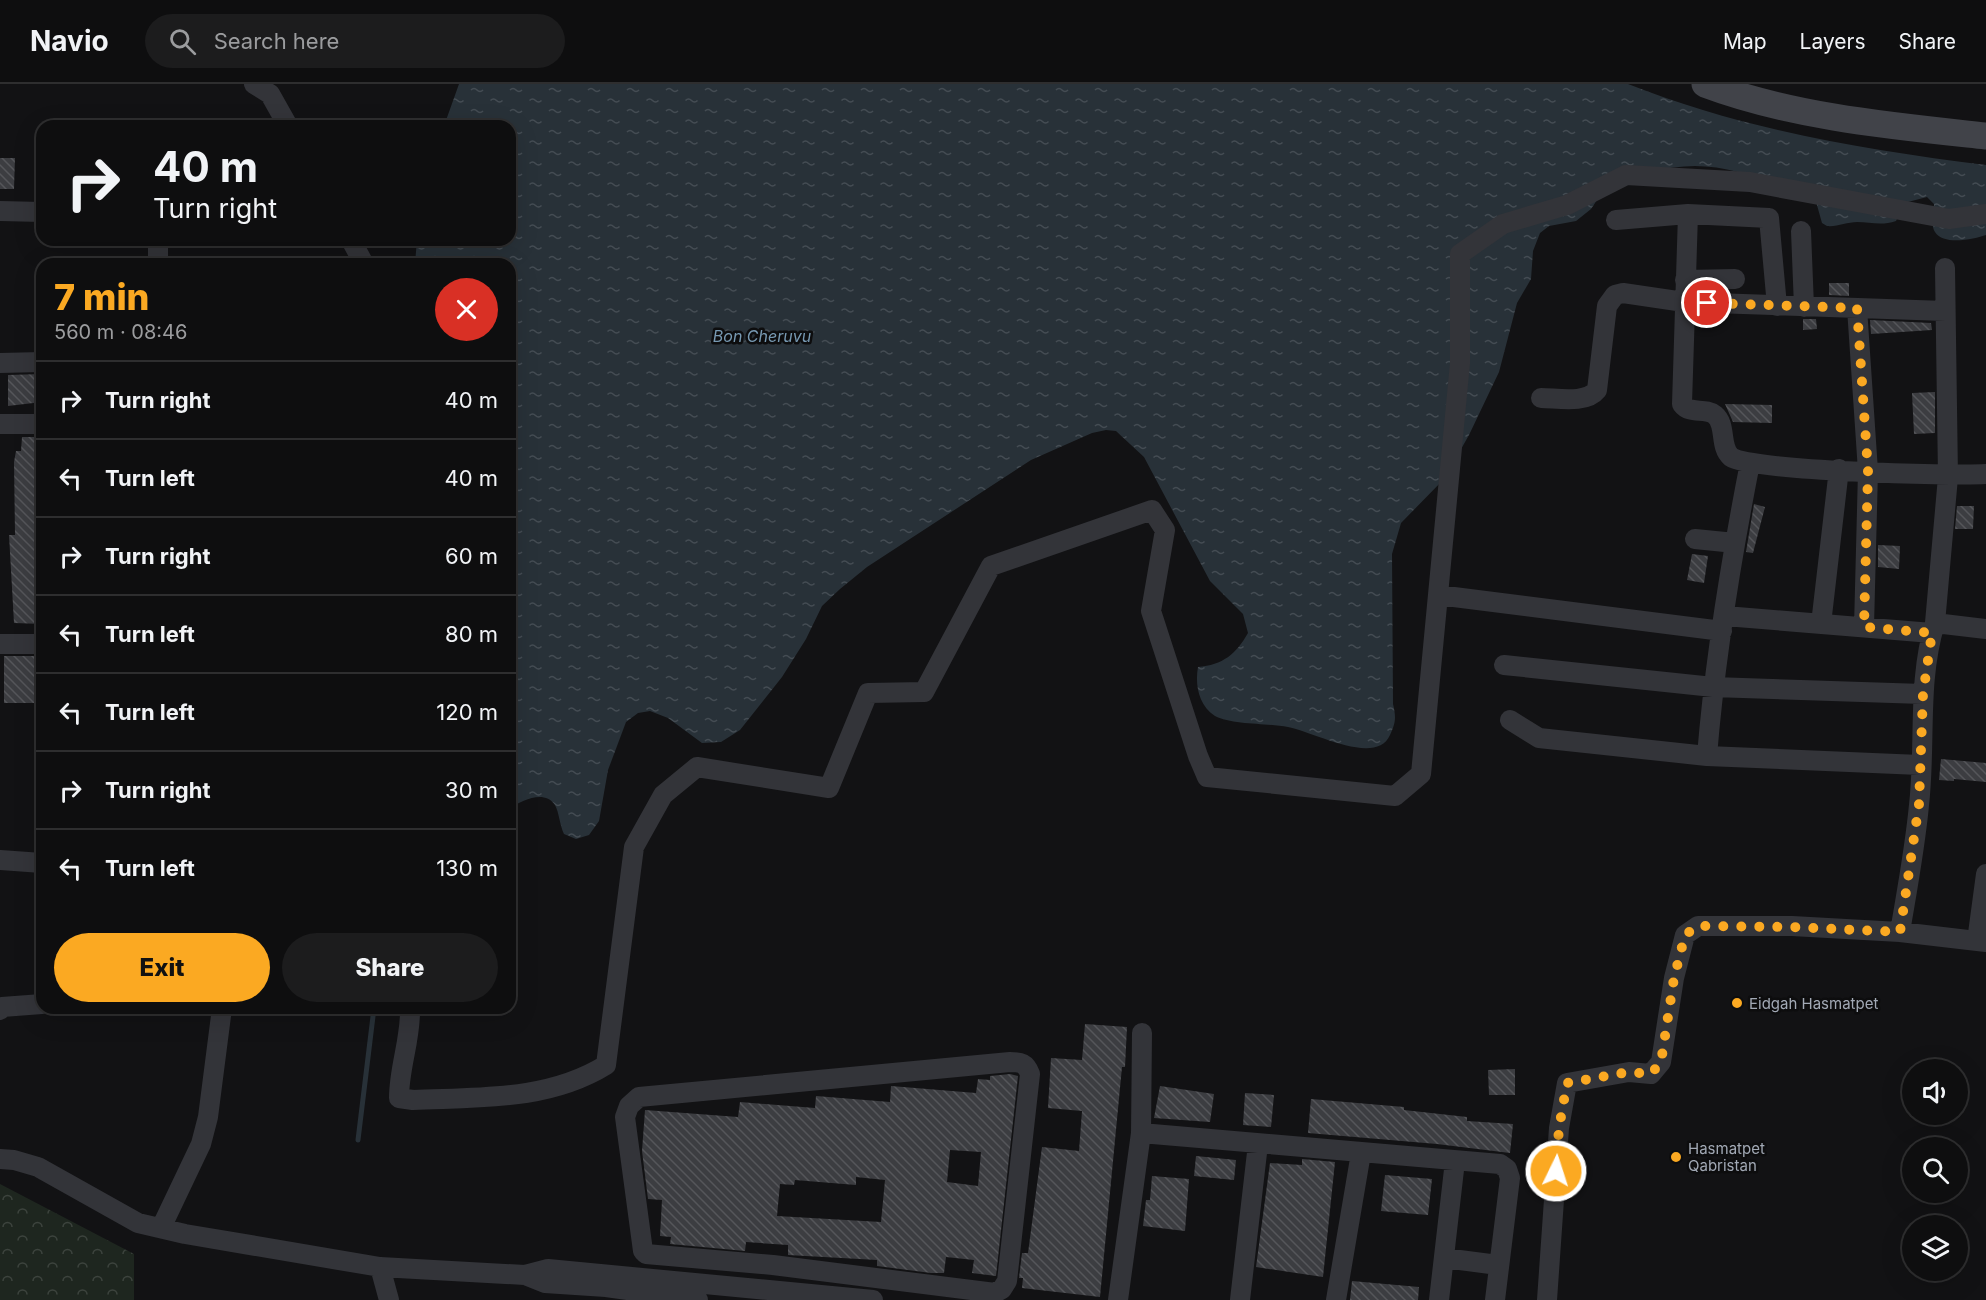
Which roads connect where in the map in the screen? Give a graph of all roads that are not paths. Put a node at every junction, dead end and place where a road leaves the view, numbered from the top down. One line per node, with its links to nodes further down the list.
1 (254, 84): 3 (street)
2 (1716, 86): 4 (street)
3 (285, 120)
4 (1986, 136)
5 (0, 211): 6 (street)
6 (36, 212)
7 (1688, 214): 9 (street); 13 (street); 15 (street)
8 (1986, 214): 31 (street)
9 (1616, 220)
10 (1801, 231): 16 (street)
11 (1945, 268): 18 (street)
12 (1735, 279): 13 (street)
13 (1685, 280): 14 (street)
14 (1684, 302): 15 (street); 21 (street); 24 (street)
15 (1776, 306): 16 (street)
16 (1804, 307): 17 (street)
17 (1857, 308): 18 (street); 26 (street)
18 (1945, 311): 28 (street)
19 (36, 362): 20 (street)
20 (0, 363)
21 (1541, 398)
22 (0, 424): 23 (street)
23 (36, 424)
24 (1750, 463): 25 (street); 30 (street)
25 (1839, 469): 26 (street); 33 (street)
26 (1868, 471): 28 (street); 34 (street)
27 (1986, 474): 28 (street)
28 (1948, 477): 35 (street)
29 (1695, 539): 30 (street)
30 (1735, 543): 32 (street)
31 (1438, 595): 32 (street); 53 (street)
32 (1723, 623): 33 (street); 40 (street)
33 (1821, 624): 34 (street)
34 (1864, 627): 35 (street)
35 (1934, 628): 36 (street); 41 (street)
36 (1986, 629)
37 (0, 644): 38 (street)
38 (36, 645)
39 (1503, 665): 40 (street)
40 (1713, 687): 41 (street); 43 (street)
41 (1923, 694): 44 (street)
42 (1510, 720): 43 (street)
43 (1707, 756): 44 (street)
44 (1920, 765): 48 (street)
45 (0, 860): 46 (street)
46 (36, 863)
47 (1986, 874): 49 (street)
48 (1900, 932): 49 (street); 77 (street)
49 (1981, 941)
50 (36, 1004): 51 (street)
51 (0, 1011)
52 (221, 1014): 60 (street)
53 (410, 1014)
54 (1142, 1033): 55 (street)
55 (1141, 1133): 56 (street); 72 (street)
56 (1258, 1144): 57 (street); 73 (street)
57 (1361, 1153): 59 (street); 74 (street)
58 (0, 1160): 60 (street)
59 (1455, 1161): 61 (street); 64 (street)
60 (161, 1228): 65 (street)
61 (1444, 1258): 64 (street); 75 (street)
62 (745, 1264): 63 (street); 63 (street); 67 (street)
63 (773, 1265): 67 (street)
64 (1498, 1265): 76 (street)
65 (380, 1267): 66 (street); 69 (street)
66 (607, 1281): 67 (street); 68 (street)
67 (757, 1292): 71 (street)
68 (667, 1298): 70 (street)
69 (389, 1300)
70 (698, 1300)
71 (873, 1300)
72 (1118, 1300)
73 (1240, 1300)
74 (1336, 1300)
75 (1439, 1300)
76 (1494, 1300)
77 (1547, 1300)

